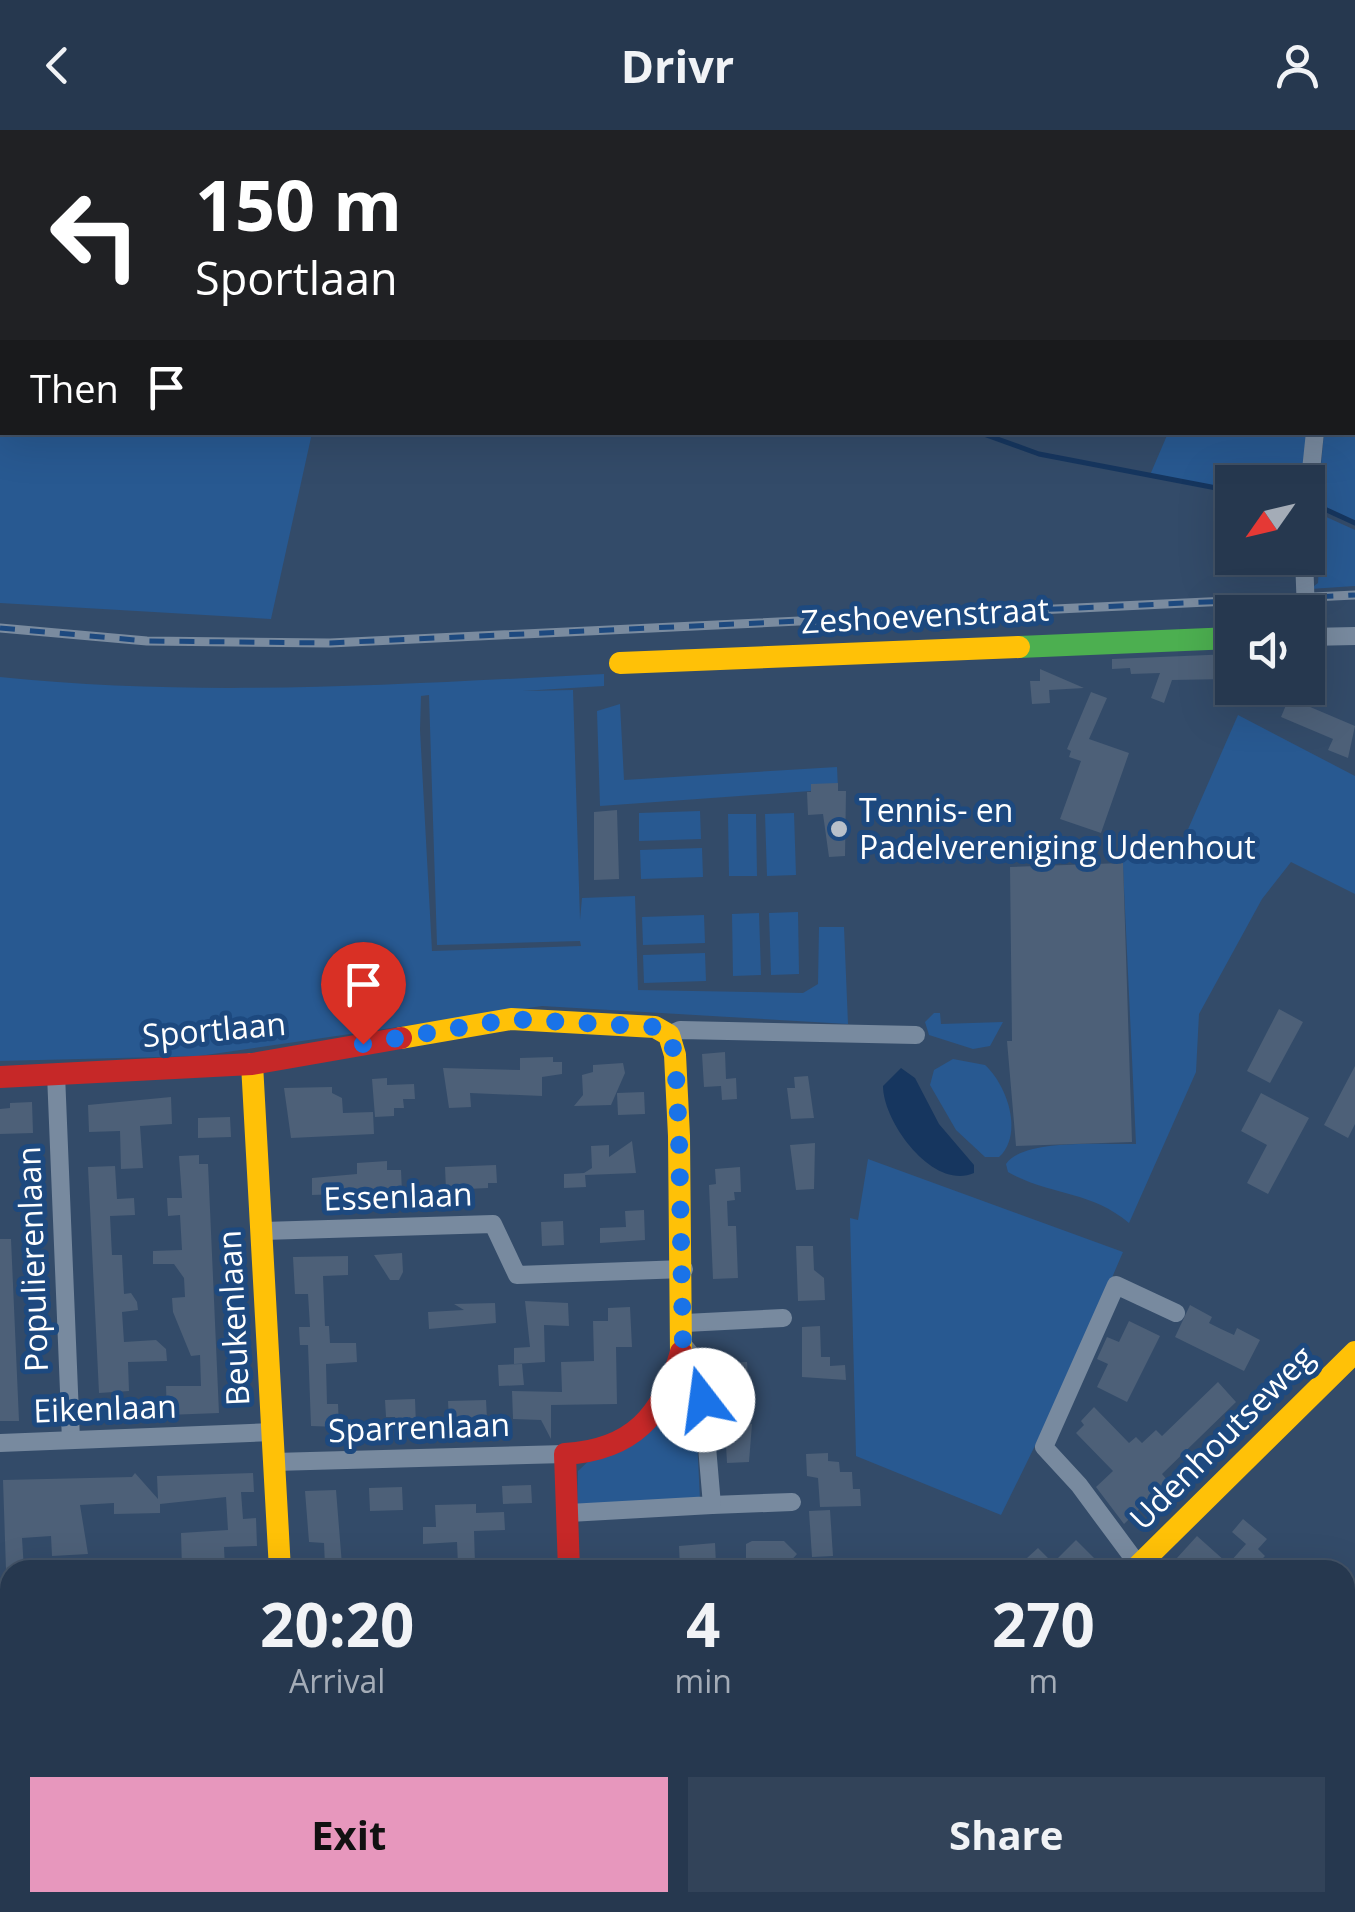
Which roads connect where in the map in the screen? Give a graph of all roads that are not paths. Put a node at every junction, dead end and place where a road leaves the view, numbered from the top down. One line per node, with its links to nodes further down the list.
1 (1315, 435): 2 (street)
2 (1312, 465)
3 (1355, 636): 4 (street)
4 (1325, 637)
5 (1215, 639): 6 (street, Zeshoevenstraat)
6 (620, 663)
7 (669, 1035): 8 (street, Sportlaan); 9 (street, Sportlaan); 13 (street)
8 (916, 1035)
9 (252, 1064): 10 (street, Sportlaan); 12 (street, Beukenlaan)
10 (56, 1074): 11 (street, Sportlaan); 19 (street, Populierenlaan)
11 (0, 1076)
12 (262, 1232): 13 (street, Essenlaan); 18 (street, Beukenlaan)
13 (684, 1268): 16 (street)
14 (1176, 1313): 28 (street)
15 (784, 1318): 16 (street)
16 (684, 1334): 21 (street); 24 (street)
17 (1355, 1352): 29 (street, Udenhoutseweg)
18 (272, 1432): 19 (street, Eikenlaan); 22 (street, Beukenlaan)
19 (71, 1440): 20 (street, Eikenlaan)
20 (0, 1443)
21 (566, 1454): 22 (street, Sparrenlaan); 25 (street)
22 (274, 1462): 26 (street, Beukenlaan)
23 (792, 1502): 24 (street)
24 (712, 1505): 25 (street)
25 (568, 1513): 27 (street)
26 (279, 1560)
27 (569, 1560)
28 (1131, 1560)
29 (1144, 1560)

